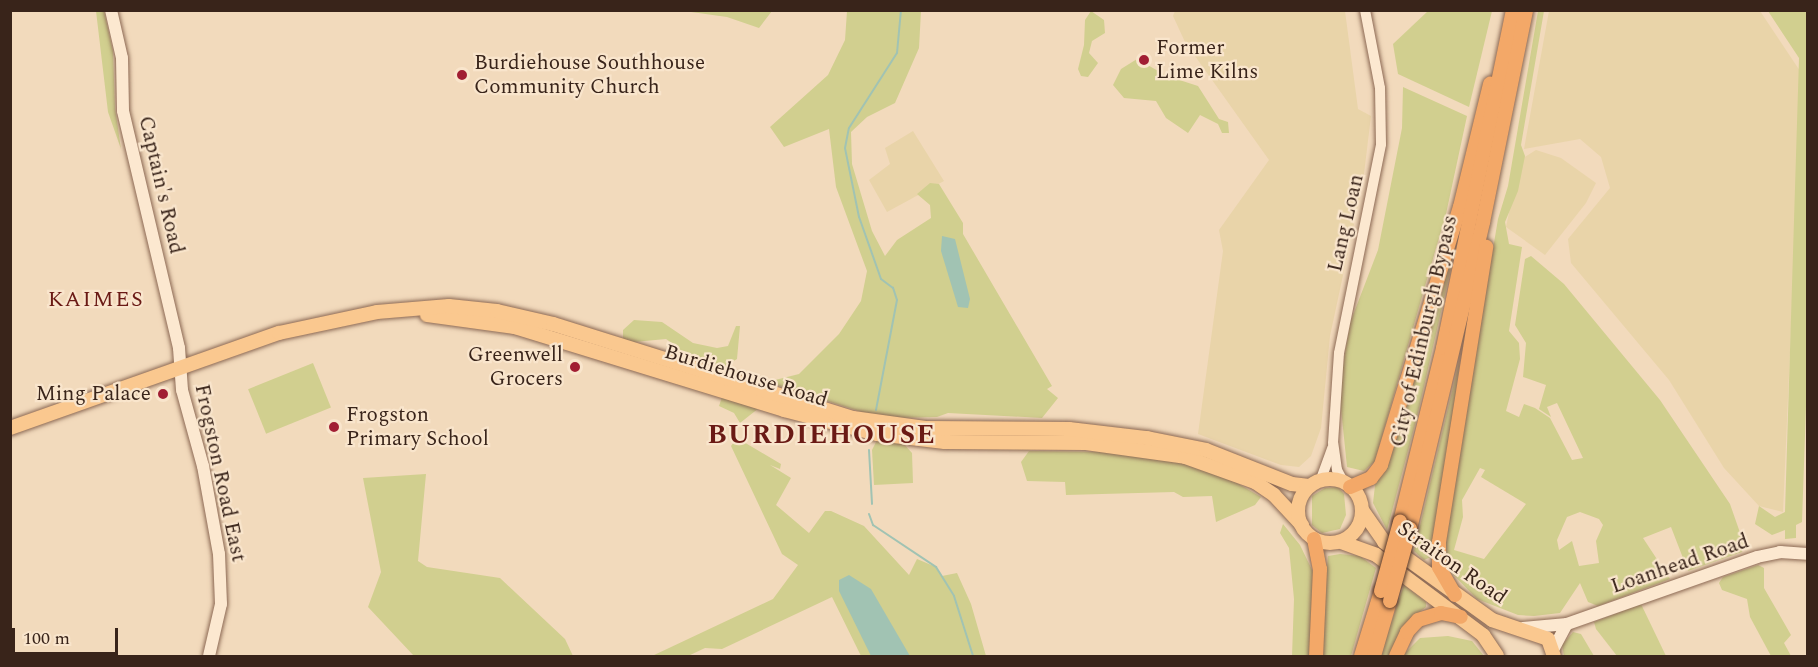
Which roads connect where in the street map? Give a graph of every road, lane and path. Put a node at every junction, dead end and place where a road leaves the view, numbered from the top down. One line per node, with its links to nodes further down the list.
1 (111, 10): 8 (main road, Captain's Road)
2 (1365, 10): 10 (street, Lang Loan)
3 (1508, 10): 12 (highway)
4 (1513, 10): 15 (highway, City of Edinburgh Bypass)
5 (1526, 10): 6 (highway, City of Edinburgh Bypass)
6 (1497, 158): 15 (highway, City of Edinburgh Bypass); 19 (highway)
7 (377, 312): 8 (main road, Burdiehouse Road); 11 (main road, Burdiehouse Road); 14 (main road, Burdiehouse Road)
8 (179, 367): 9 (main road, Burdiehouse Road); 25 (main road, Frogston Road East)
9 (10, 428)
10 (1333, 443): 11 (street, Lang Loan); 12 (street, Lang Loan)
11 (1315, 483): 12 (main road); 14 (main road)
12 (1347, 484): 13 (main road)
13 (1362, 510): 17 (main road); 19 (main road, Straiton Road)
14 (1302, 525): 16 (main road)
15 (1405, 525): 20 (highway, City of Edinburgh Bypass, bridge)
16 (1314, 539): 17 (main road); 26 (highway)
17 (1341, 542): 21 (main road, Straiton Road)
18 (1807, 555): 22 (main road, Loanhead Road)
19 (1455, 595): 23 (main road, Straiton Road)
20 (1386, 596): 27 (highway, City of Edinburgh Bypass); 28 (highway, City of Edinburgh Bypass)
21 (1461, 617): 29 (highway); 30 (main road, Straiton Road)
22 (1568, 624): 23 (main road, Loanhead Road); 24 (main road)
23 (1523, 628): 24 (main road, Straiton Road)
24 (1554, 652)
25 (209, 657)
26 (1316, 657)
27 (1360, 657)
28 (1374, 657)
29 (1396, 657)
30 (1497, 657)

